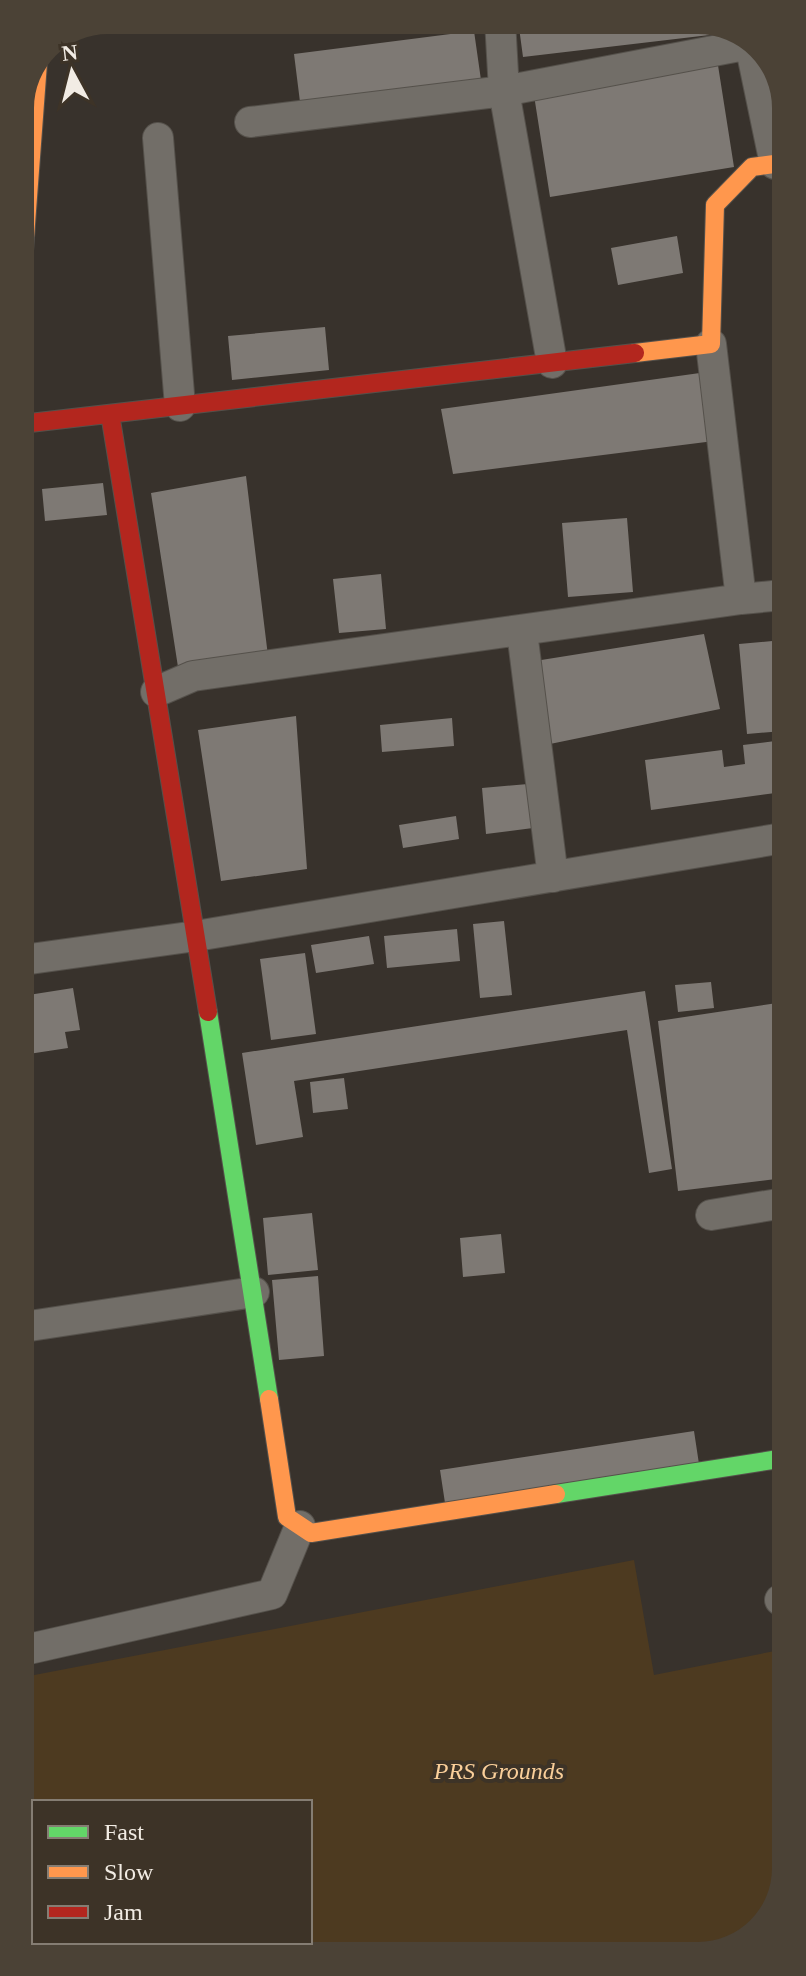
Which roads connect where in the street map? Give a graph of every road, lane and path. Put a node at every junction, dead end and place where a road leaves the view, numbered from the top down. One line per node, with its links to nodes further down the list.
1 (501, 34): 5 (street)
2 (739, 46): 5 (street)
3 (753, 58): 9 (street)
4 (36, 91): 6 (street)
5 (504, 91): 7 (street); 12 (street)
6 (34, 117)
7 (250, 122)
8 (158, 138): 13 (street)
9 (772, 138)
10 (772, 165): 11 (street)
11 (711, 344): 12 (street); 17 (street)
12 (552, 363): 13 (street)
13 (180, 406): 14 (street)
14 (110, 414): 15 (street); 19 (street)
15 (34, 423)
16 (772, 596): 17 (street)
17 (741, 599): 18 (street)
18 (522, 632): 19 (street); 21 (street)
19 (156, 692): 22 (street)
20 (772, 840): 21 (street)
21 (553, 877): 22 (street)
22 (196, 936): 23 (street); 26 (street)
23 (34, 958)
24 (772, 1205): 25 (street)
25 (711, 1215)
26 (254, 1292): 27 (street); 29 (street)
27 (34, 1325)
28 (772, 1460): 29 (street)
29 (300, 1526): 30 (street)
30 (34, 1648)

